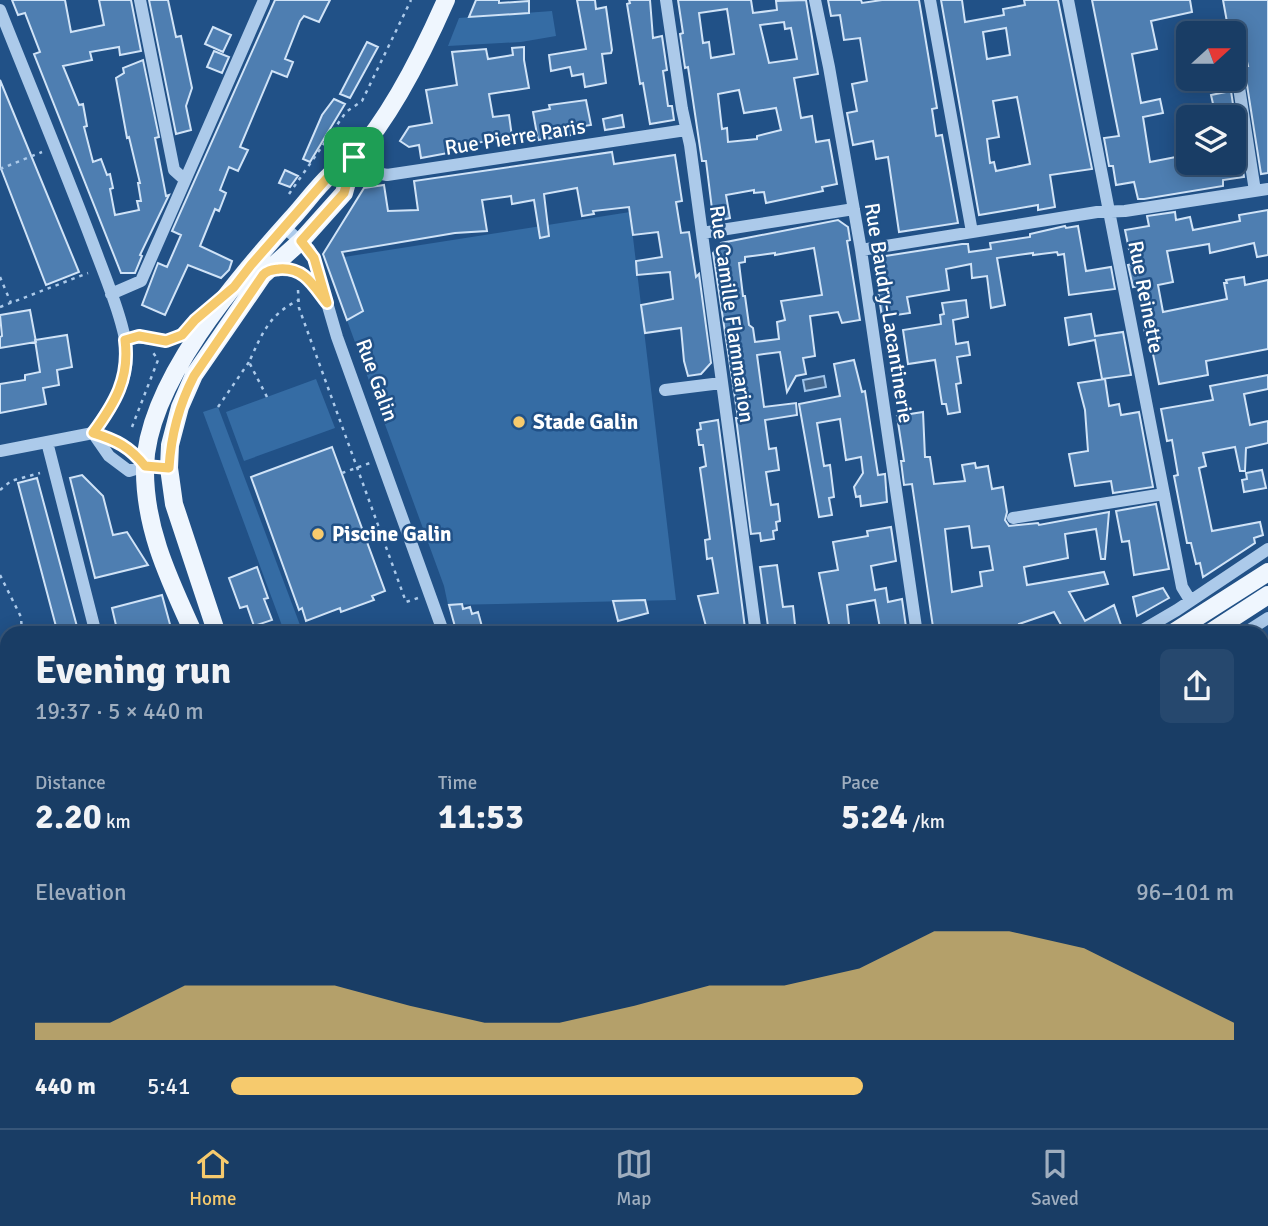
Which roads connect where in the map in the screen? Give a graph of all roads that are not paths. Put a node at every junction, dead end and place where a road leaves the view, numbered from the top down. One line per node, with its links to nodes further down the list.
1 (140, 0): 12 (street)
2 (264, 0): 12 (street)
3 (446, 0): 11 (main road)
4 (666, 0): 10 (street, Rue Camille Flammarion)
5 (815, 0): 14 (street, Rue Baudry-Lacantinerie)
6 (930, 0): 17 (street)
7 (1068, 0): 15 (street, Rue Reinette)
8 (0, 10): 23 (street)
9 (1241, 91): 13 (street)
10 (686, 130): 11 (street, Rue Pierre Paris); 18 (street, Rue Camille Flammarion)
11 (354, 157): 16 (main road); 19 (main road)
12 (184, 179): 23 (street)
13 (1262, 190): 15 (street)
14 (853, 209): 18 (street); 20 (street, Rue Baudry-Lacantinerie)
15 (1110, 212): 17 (street); 33 (street, Rue Reinette)
16 (284, 227): 19 (street); 22 (main road)
17 (972, 232): 20 (street)
18 (702, 233): 26 (street, Rue Camille Flammarion)
19 (301, 241): 21 (main road); 24 (street, Rue Galin)
20 (861, 250): 46 (street, Rue Baudry-Lacantinerie)
21 (267, 271): 24 (street); 32 (main road)
22 (234, 287): 25 (street); 31 (main road)
23 (111, 294): 25 (street)
24 (327, 303): 44 (street, Rue Galin)
25 (125, 340): 28 (street)
26 (721, 383): 27 (street); 45 (street, Rue Camille Flammarion)
27 (665, 390)
28 (93, 433): 29 (street); 31 (street); 31 (street)
29 (47, 442): 30 (street); 40 (street)
30 (0, 451)
31 (145, 466): 32 (street); 41 (main road)
32 (169, 468): 39 (main road)
33 (1164, 494): 34 (street); 38 (street, Rue Reinette)
34 (1013, 517)
35 (1268, 549): 38 (street)
36 (1268, 572): 48 (main road)
37 (1267, 596): 49 (main road)
38 (1190, 600): 47 (street)
39 (210, 612): 42 (main road); 43 (street)
40 (94, 626)
41 (191, 626)
42 (214, 626)
43 (221, 626)
44 (438, 626)
45 (755, 626)
46 (916, 626)
47 (1149, 626)
48 (1184, 626)
49 (1220, 626)

